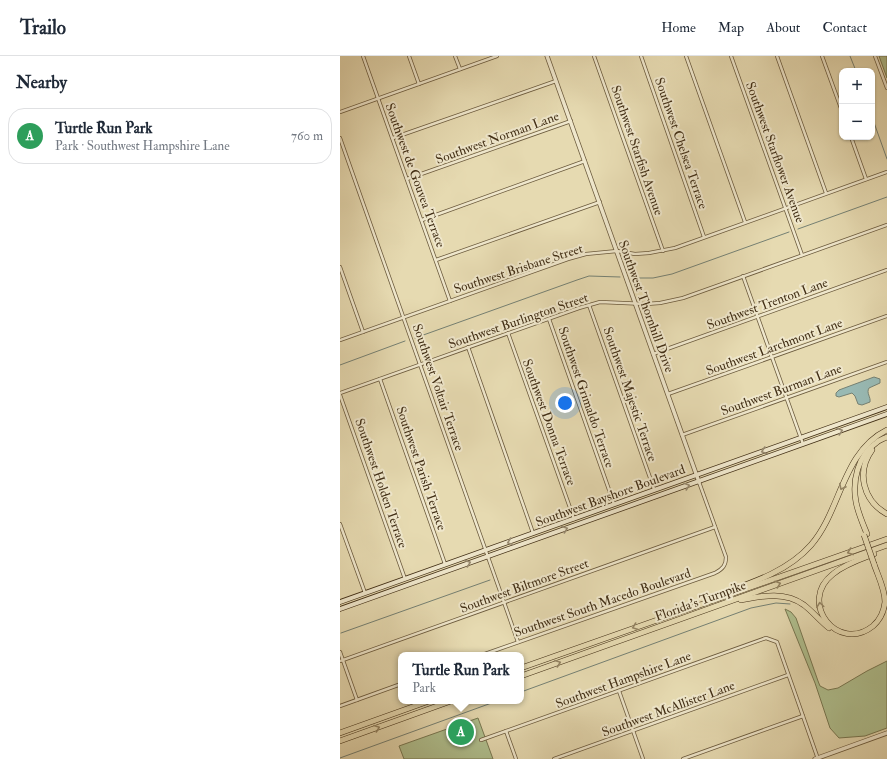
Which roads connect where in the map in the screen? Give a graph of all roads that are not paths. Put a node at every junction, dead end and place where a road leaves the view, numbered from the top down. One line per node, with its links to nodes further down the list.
1 (363, 56): 17 (street, Southwest de Gouvea Terrace)
2 (409, 56): 15 (street)
3 (455, 56): 13 (street)
4 (497, 56): 13 (street)
5 (548, 56): 14 (street, Southwest Thornhill Drive)
6 (594, 56): 36 (street, Southwest Starfish Avenue)
7 (641, 56): 34 (street, Southwest Chelsea Terrace)
8 (686, 56): 32 (street)
9 (731, 56): 30 (street, Southwest Starflower Avenue)
10 (777, 56): 28 (street)
11 (822, 56): 18 (street)
12 (875, 56): 16 (street)
13 (460, 69): 15 (street)
14 (556, 81): 20 (street, Southwest Thornhill Drive); 22 (street)
15 (419, 84): 17 (street)
16 (887, 88)
17 (378, 98): 19 (street); 22 (street, Southwest de Gouvea Terrace)
18 (839, 104)
19 (340, 112)
20 (571, 121): 24 (street, Southwest Thornhill Drive); 26 (street, Southwest Norman Lane)
21 (340, 138): 47 (street, Southwest Voltair Terrace)
22 (393, 138): 26 (street, Southwest de Gouvea Terrace)
23 (852, 140): 27 (street)
24 (585, 161): 29 (street, Southwest Thornhill Drive); 31 (street)
25 (887, 172): 27 (street, Southwest Brisbane Street)
26 (407, 179): 31 (street, Southwest de Gouvea Terrace)
27 (866, 179): 28 (street, Southwest Brisbane Street)
28 (826, 193): 30 (street, Southwest Brisbane Street)
29 (600, 202): 35 (street, Southwest Thornhill Drive); 38 (street)
30 (786, 208): 32 (street, Southwest Brisbane Street); 37 (street, Southwest Starflower Avenue)
31 (422, 220): 38 (street, Southwest de Gouvea Terrace)
32 (745, 222): 34 (street, Southwest Brisbane Street)
33 (887, 224): 37 (street, Southwest Burlington Street)
34 (704, 237): 36 (street, Southwest Brisbane Street)
35 (617, 251): 36 (street, Southwest Brisbane Street); 42 (street, Southwest Brisbane Street); 43 (street, Southwest Thornhill Drive)
36 (663, 251)
37 (802, 255): 41 (street, Southwest Burlington Street)
38 (436, 260): 42 (street, Southwest de Gouvea Terrace)
39 (340, 267): 49 (street)
40 (887, 270): 45 (street, Southwest Trenton Lane)
41 (743, 276): 43 (street, Southwest Burlington Street); 45 (street)
42 (450, 301): 47 (street, Southwest Brisbane Street)
43 (636, 303): 44 (street, Southwest Burlington Street); 53 (street, Southwest Thornhill Drive)
44 (589, 305): 48 (street, Southwest Burlington Street); 71 (street, Southwest Majestic Terrace)
45 (758, 316): 53 (street, Southwest Trenton Lane); 54 (street)
46 (887, 316): 54 (street, Southwest Larchmont Lane)
47 (404, 317): 49 (street, Southwest Brisbane Street); 56 (street, Southwest Voltair Terrace)
48 (549, 319): 50 (street, Southwest Burlington Street); 73 (street, Southwest Grimaldo Terrace)
49 (363, 332): 51 (street, Southwest Brisbane Street)
50 (508, 333): 52 (street, Southwest Burlington Street); 76 (street, Southwest Donna Terrace)
51 (340, 340)
52 (468, 348): 56 (street, Southwest Burlington Street); 80 (street)
53 (653, 354): 59 (street, Southwest Thornhill Drive)
54 (772, 357): 59 (street, Southwest Larchmont Lane); 60 (street)
55 (887, 362): 60 (street, Southwest Burman Lane)
56 (420, 364): 57 (street, Southwest Burlington Street); 84 (street, Southwest Voltair Terrace)
57 (380, 379): 58 (street, Southwest Burlington Street); 88 (street, Southwest Parish Terrace)
58 (340, 394): 90 (street, Southwest Holden Terrace)
59 (668, 394): 64 (street, Southwest Thornhill Drive)
60 (787, 397): 64 (street, Southwest Burman Lane); 65 (street)
61 (887, 407): 65 (main road, Southwest Bayshore Boulevard)
62 (887, 414): 67 (main road, Southwest Bayshore Boulevard, one-way to 62)
63 (887, 430): 68 (highway)
64 (682, 435): 69 (street, Southwest Thornhill Drive)
65 (801, 438): 67 (street); 69 (main road, Southwest Bayshore Boulevard, one-way to 69)
66 (884, 438): 75 (highway); 81 (highway)
67 (803, 444): 70 (main road, Southwest Bayshore Boulevard)
68 (860, 453): 81 (highway); 100 (highway, one-way to 100)
69 (696, 475): 70 (street, Southwest Thornhill Drive); 71 (main road, Southwest Bayshore Boulevard)
70 (699, 482): 74 (main road, Southwest Bayshore Boulevard, one-way to 70); 79 (street, Southwest Thornhill Drive)
71 (654, 490): 72 (main road, Southwest Bayshore Boulevard)
72 (647, 493): 73 (main road, Southwest Bayshore Boulevard); 74 (main road)
73 (614, 504): 76 (main road, Southwest Bayshore Boulevard); 77 (main road)
74 (626, 507): 77 (main road, Southwest Bayshore Boulevard)
75 (887, 514)
76 (574, 519): 80 (main road, Southwest Bayshore Boulevard)
77 (587, 521): 85 (main road, Southwest Bayshore Boulevard, one-way to 77)
78 (340, 524): 93 (street)
79 (715, 527): 86 (street, Southwest Thornhill Drive); 96 (street, Southwest Biltmore Street)
80 (533, 533): 84 (main road, Southwest Bayshore Boulevard, one-way to 84)
81 (865, 535): 87 (highway, bridge)
82 (887, 539): 100 (highway, Florida's Turnpike, one-way to 100)
83 (887, 547): 87 (highway, one-way to 83); 97 (highway, Florida's Turnpike, one-way to 83)
84 (486, 550): 85 (street, Southwest Voltair Terrace); 88 (main road, Southwest Bayshore Boulevard)
85 (488, 556): 91 (main road, Southwest Bayshore Boulevard, one-way to 85); 96 (street, Southwest Voltair Terrace)
86 (726, 563): 101 (street, Southwest South Macedo Boulevard)
87 (876, 563): 92 (highway)
88 (445, 564): 89 (main road, Southwest Bayshore Boulevard)
89 (438, 567): 90 (main road, Southwest Bayshore Boulevard); 91 (main road)
90 (405, 579): 93 (main road, Southwest Bayshore Boulevard); 94 (main road)
91 (410, 584): 94 (main road, Southwest Bayshore Boulevard)
92 (887, 592)
93 (365, 593): 95 (main road, Southwest Bayshore Boulevard)
94 (375, 597): 98 (main road, Southwest Bayshore Boulevard)
95 (340, 602)
96 (504, 602): 101 (street, Southwest Voltair Terrace); 104 (street, Southwest Biltmore Street)
97 (728, 603): 99 (highway); 106 (highway, Florida's Turnpike, one-way to 97)
98 (340, 609)
99 (887, 609)
100 (678, 612): 105 (highway, Florida's Turnpike, one-way to 105)
101 (518, 642): 103 (street, Southwest South Macedo Boulevard)
102 (340, 652): 104 (street)
103 (490, 652)
104 (342, 661): 110 (street)
105 (524, 667)
106 (524, 675)
107 (788, 675): 109 (street, Southwest Hampshire Lane); 114 (street); 116 (street, Southwest McAllister Lane)
108 (398, 685): 110 (street)
109 (619, 691): 115 (street, Southwest Hampshire Lane); 116 (street)
110 (357, 700): 113 (street)
111 (421, 704): 117 (highway)
112 (443, 704): 120 (highway, one-way to 112)
113 (340, 706)
114 (803, 716): 124 (street); 125 (street)
115 (506, 731): 119 (street, Southwest Hampshire Lane); 121 (street)
116 (632, 731): 122 (street, Southwest McAllister Lane); 123 (street)
117 (340, 733)
118 (887, 733): 125 (street)
119 (481, 740)
120 (340, 741)
121 (516, 759)
122 (554, 759)
123 (643, 759)
124 (683, 759)
125 (817, 759)

